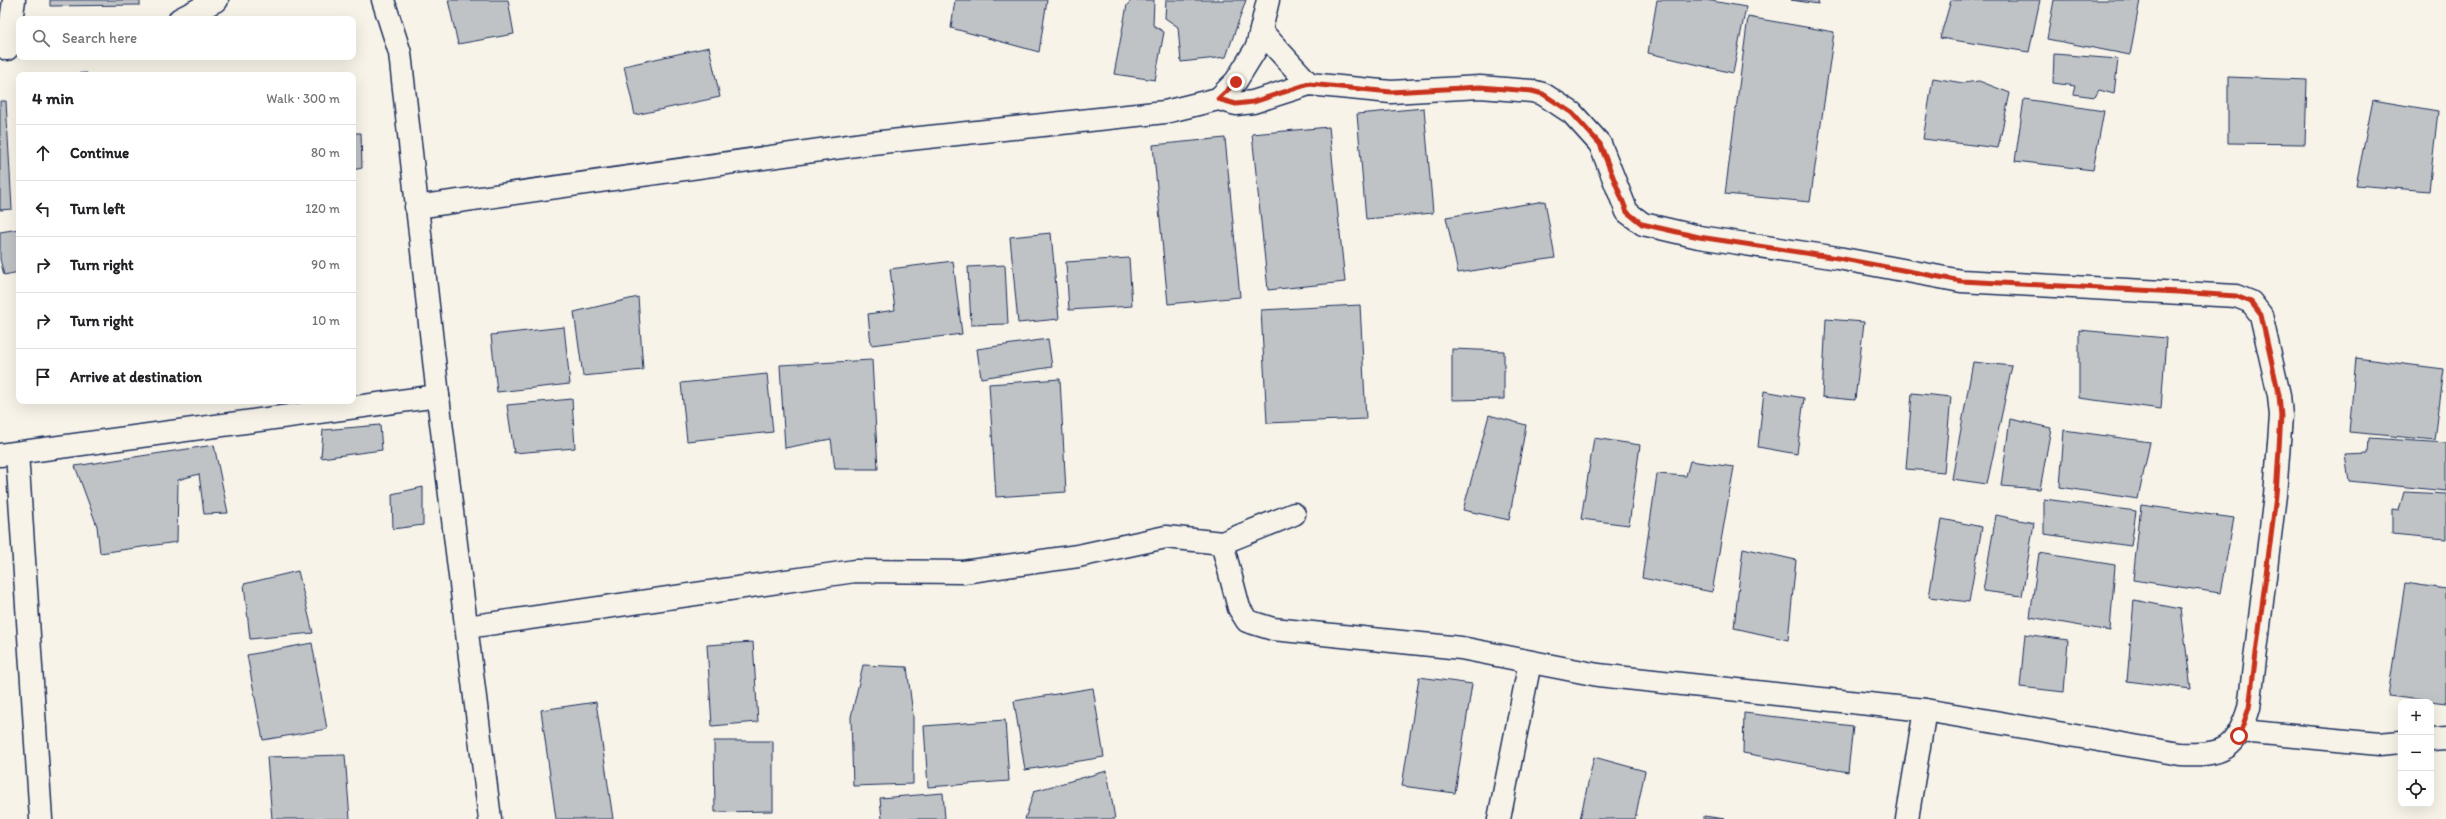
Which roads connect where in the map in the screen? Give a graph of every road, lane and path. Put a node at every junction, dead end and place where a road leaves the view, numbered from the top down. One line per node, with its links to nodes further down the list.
1 (14, 0): 7 (street)
2 (217, 0): 5 (street)
3 (383, 0): 10 (street)
4 (1268, 0): 6 (street)
5 (186, 16)
6 (1261, 31): 8 (street); 9 (street)
7 (8, 48)
8 (1309, 84): 9 (street); 18 (street)
9 (1218, 99): 10 (street)
10 (416, 207): 11 (street)
11 (438, 396): 12 (street); 15 (street)
12 (8, 454): 22 (street)
13 (1294, 514): 14 (street)
14 (1222, 543): 15 (street); 16 (street)
15 (467, 627): 23 (street)
16 (1530, 662): 17 (street); 24 (street)
17 (1925, 710): 18 (street); 25 (street)
18 (2241, 731): 21 (street)
19 (2446, 739): 20 (street)
20 (2434, 740)
21 (2398, 742)
22 (42, 819)
23 (490, 819)
24 (1499, 819)
25 (1907, 819)

